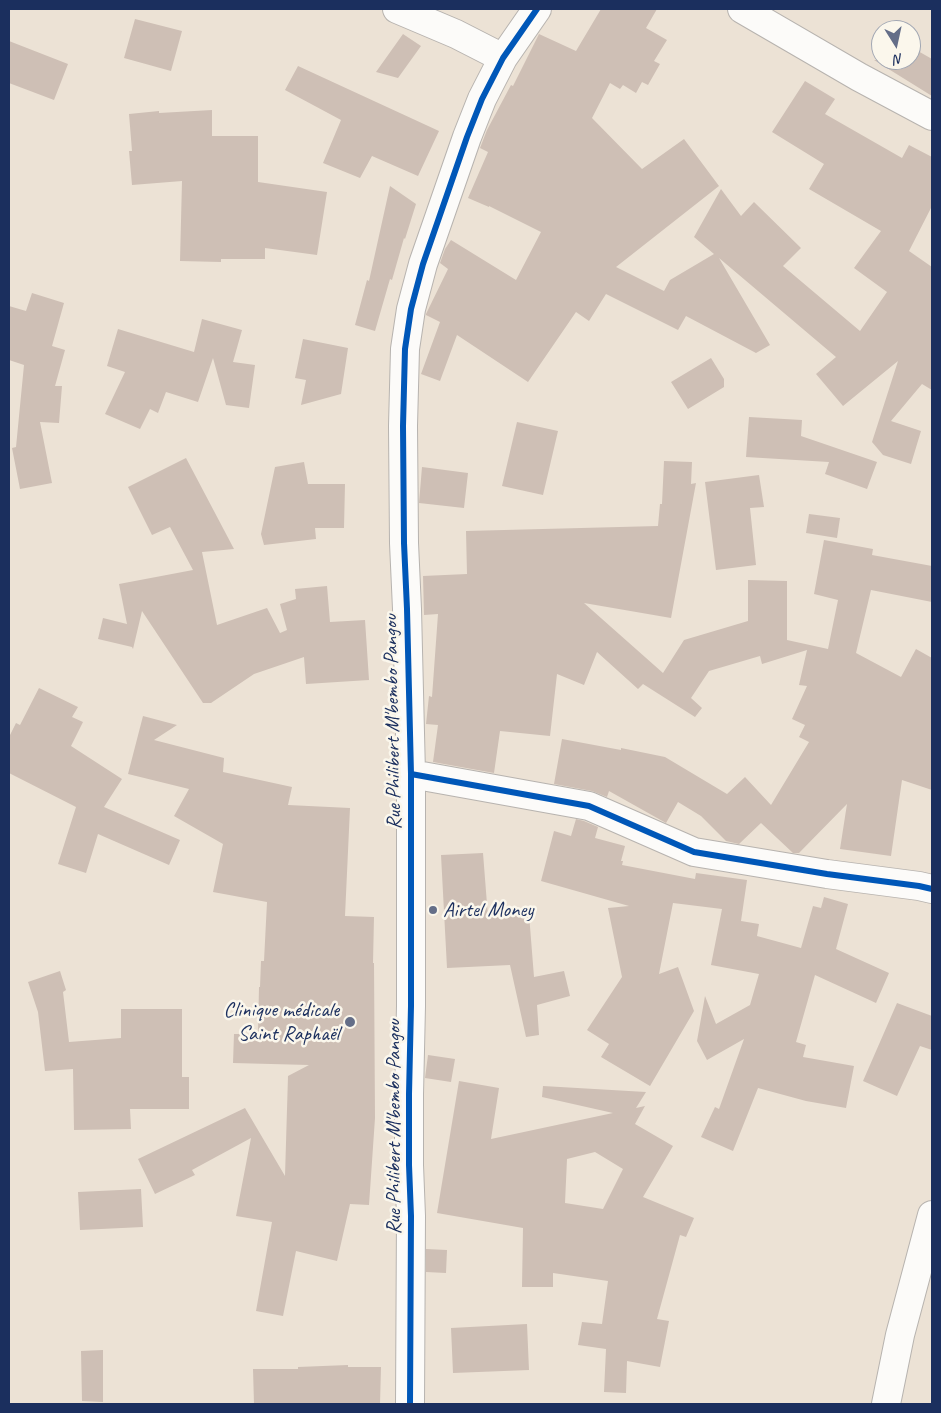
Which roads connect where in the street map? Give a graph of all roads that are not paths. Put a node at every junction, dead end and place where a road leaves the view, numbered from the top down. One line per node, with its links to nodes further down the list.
1 (397, 9): 4 (street)
2 (537, 9): 4 (street, Rue Philibert M'bembo Pangou)
3 (742, 9): 5 (street)
4 (503, 58): 6 (street, Rue Philibert M'bembo Pangou)
5 (932, 116)
6 (411, 774): 7 (street); 9 (street, Rue Philibert M'bembo Pangou)
7 (932, 889)
8 (932, 1215): 10 (street)
9 (410, 1404)
10 (886, 1404)

